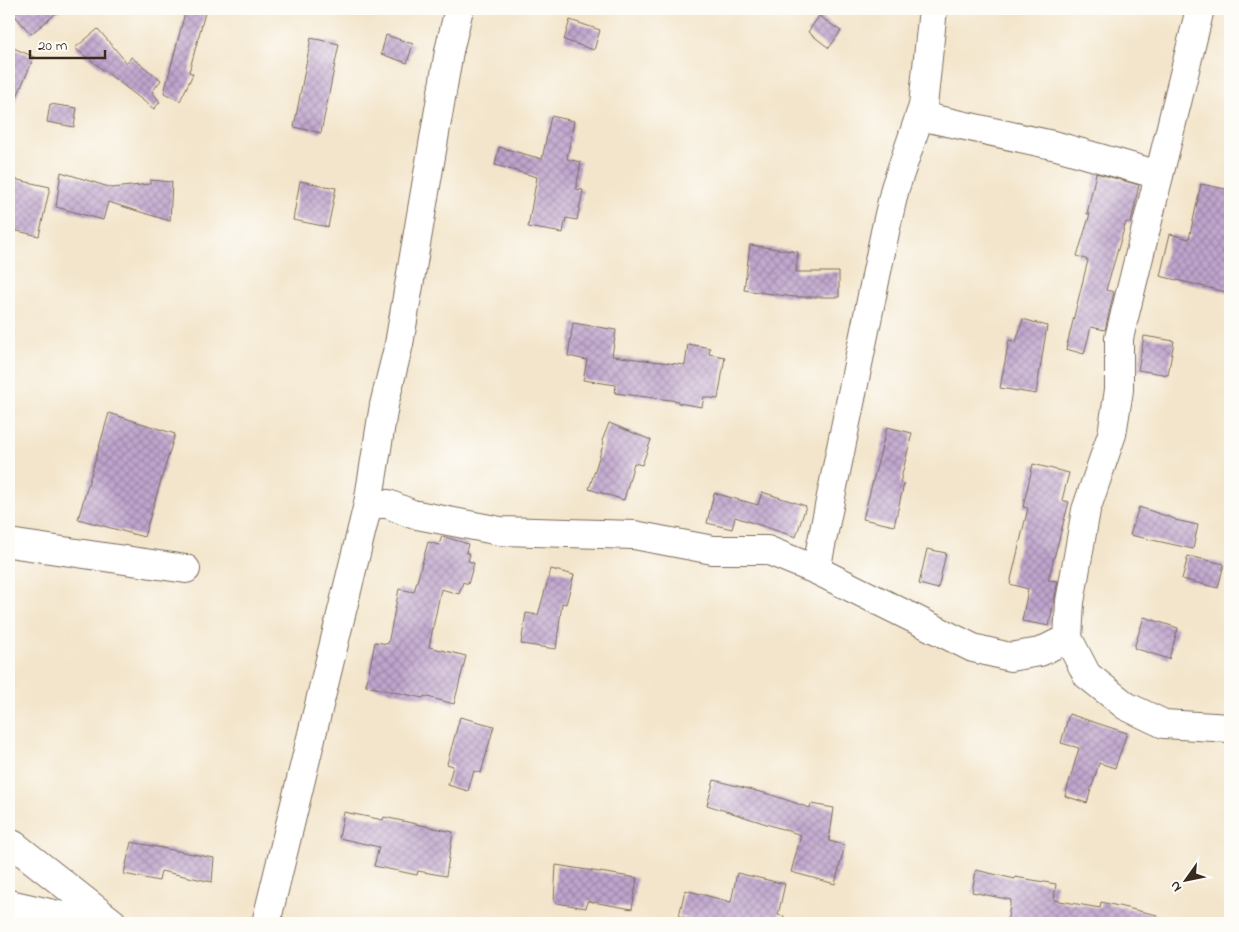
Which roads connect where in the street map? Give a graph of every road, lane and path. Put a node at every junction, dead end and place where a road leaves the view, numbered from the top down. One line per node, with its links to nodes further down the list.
1 (459, 9): 6 (street)
2 (933, 9): 4 (street)
3 (1200, 9): 5 (street)
4 (920, 116): 5 (street); 9 (street)
5 (1159, 175): 10 (street)
6 (368, 504): 9 (street); 16 (street)
7 (9, 543): 8 (street)
8 (186, 569)
9 (816, 570): 10 (street)
10 (1068, 638): 11 (street)
11 (1230, 728)
12 (9, 843): 15 (street)
13 (9, 904): 14 (street)
14 (93, 923)
15 (112, 923)
16 (266, 923)

